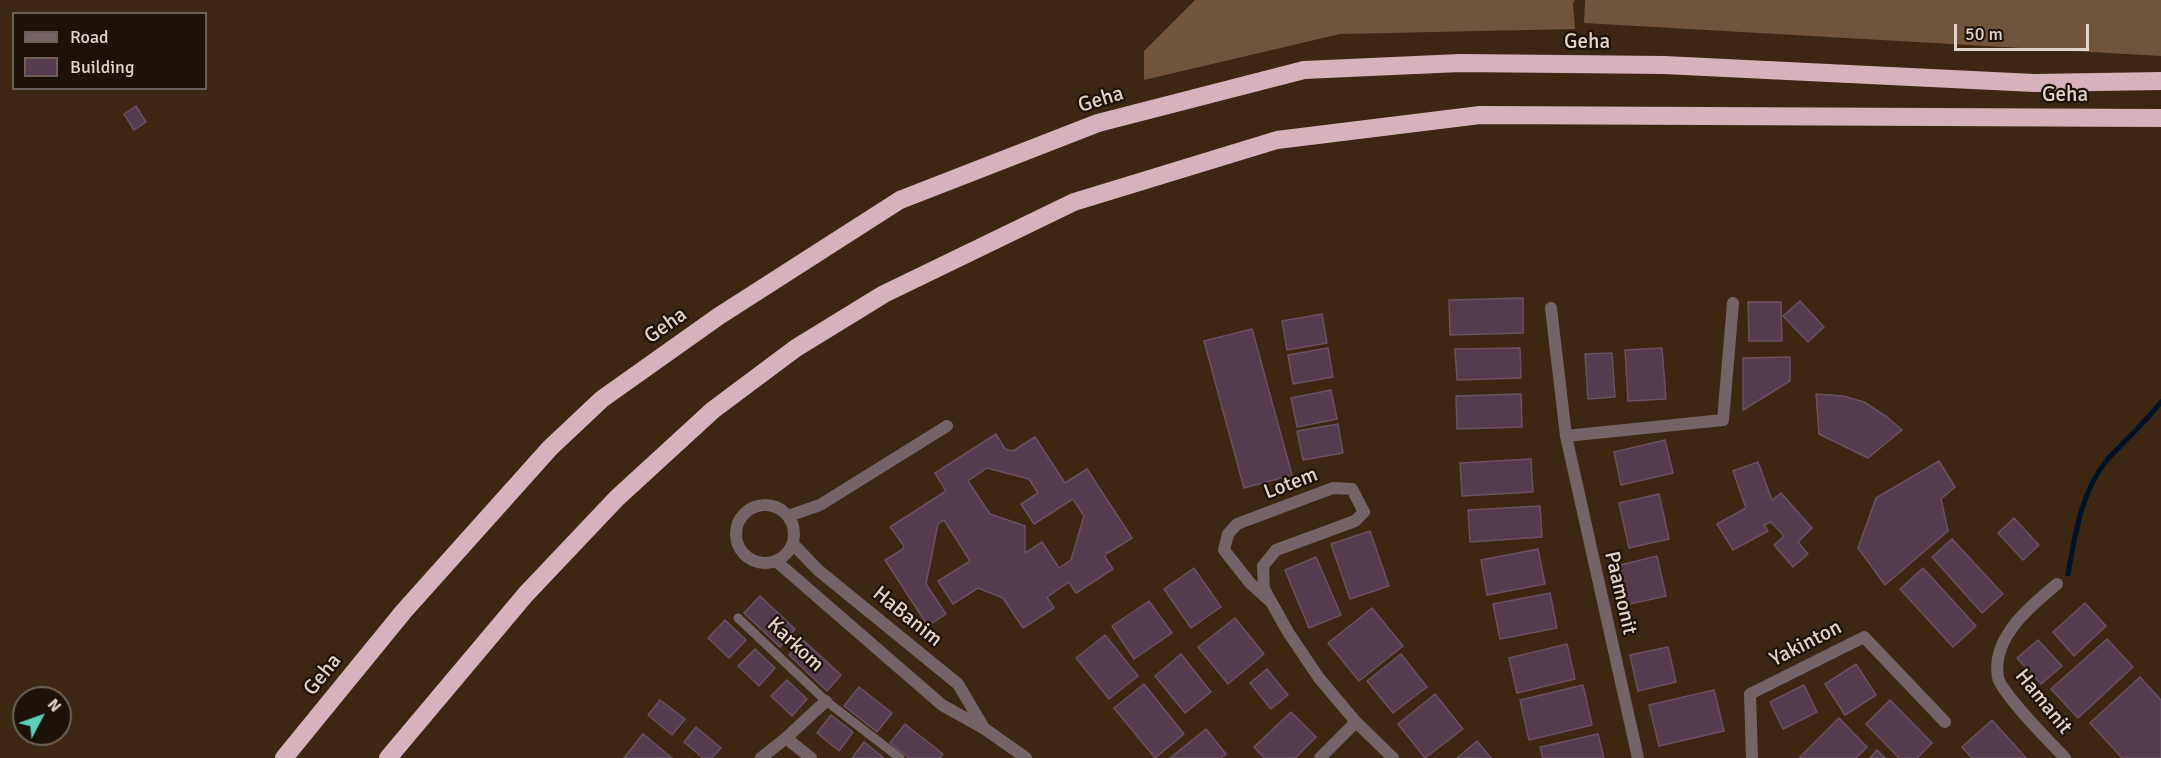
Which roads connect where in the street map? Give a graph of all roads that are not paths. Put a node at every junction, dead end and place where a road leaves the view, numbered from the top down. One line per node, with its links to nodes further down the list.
1 (2161, 81): 18 (highway, Geha)
2 (2161, 118): 19 (highway, Geha)
3 (1733, 303): 6 (street)
4 (1551, 308): 6 (street, Paamonit)
5 (947, 426): 7 (street)
6 (1566, 436): 26 (street, Paamonit)
7 (788, 516): 8 (street); 9 (street)
8 (793, 544): 9 (street); 16 (street, HaBanim)
9 (776, 561): 16 (street, HaBanim)
10 (2057, 584): 28 (street, Hamanit)
11 (1270, 601): 11 (street, Lotem); 14 (street, Lotem)
12 (738, 618): 13 (lane, Karkom)
13 (826, 701): 17 (street, Karkom); 22 (lane, Karkom)
14 (1356, 722): 24 (street); 25 (street, Lotem)
15 (1945, 722): 27 (street, Yakinton)
16 (985, 729): 23 (street, HaBanim)
17 (786, 738): 20 (street, Karkom); 21 (street)
18 (284, 758)
19 (388, 758)
20 (761, 758)
21 (812, 758)
22 (900, 758)
23 (1026, 758)
24 (1320, 758)
25 (1393, 758)
26 (1638, 758)
27 (1752, 758)
28 (2064, 758)

